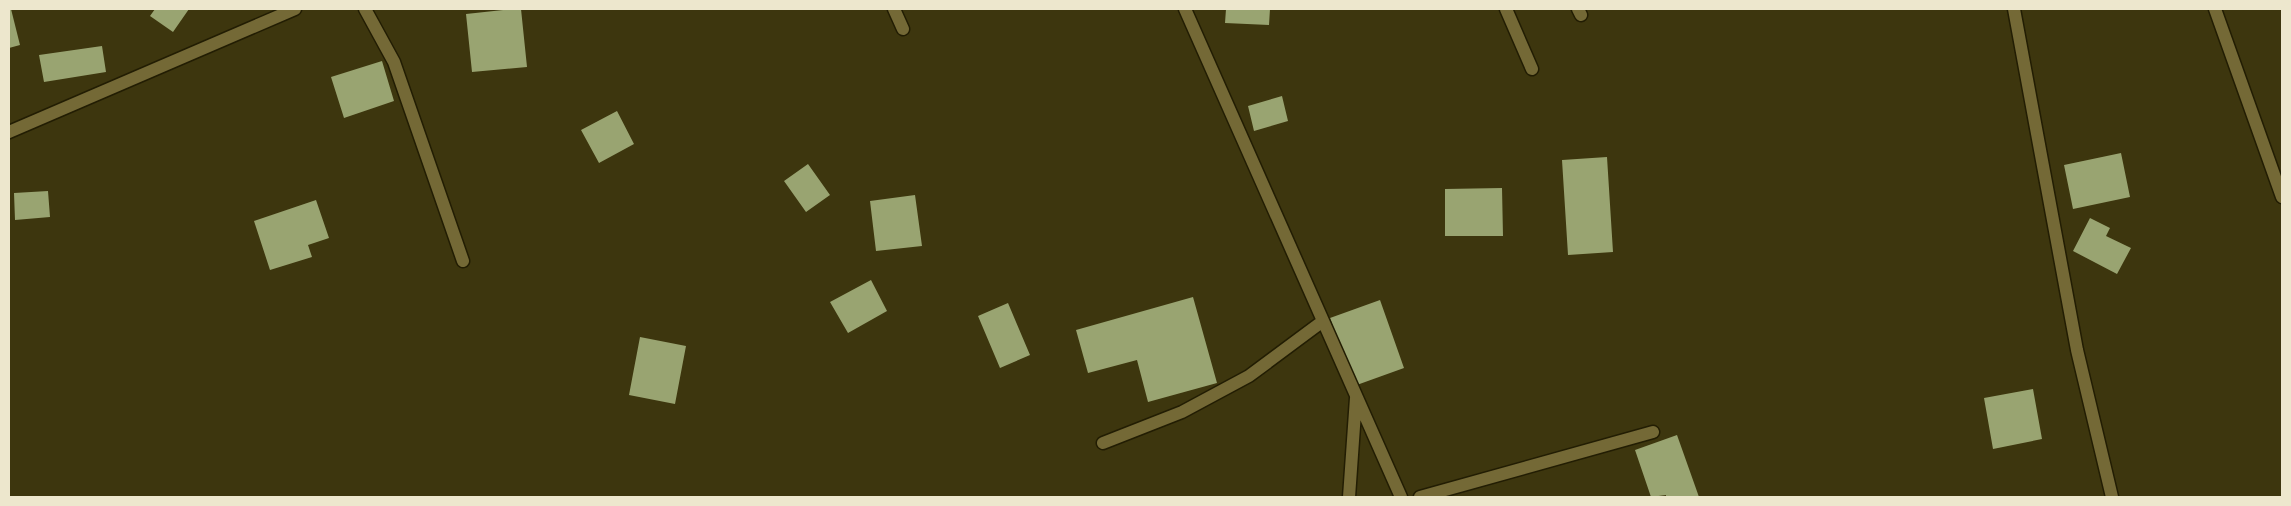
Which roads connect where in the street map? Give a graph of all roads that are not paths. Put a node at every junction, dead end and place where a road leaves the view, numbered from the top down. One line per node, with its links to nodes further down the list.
1 (295, 9): 10 (street)
2 (365, 9): 12 (street)
3 (894, 9): 8 (street)
4 (1185, 9): 13 (street)
5 (1506, 9): 9 (street)
6 (2014, 9): 20 (street)
7 (2215, 9): 11 (street)
8 (903, 29)
9 (1532, 69)
10 (9, 132)
11 (2282, 197)
12 (463, 261)
13 (1323, 321): 14 (street); 16 (street)
14 (1356, 395): 17 (street); 18 (street)
15 (1653, 432): 19 (street)
16 (1103, 443)
17 (1349, 497)
18 (1401, 497)
19 (1420, 497)
20 (2112, 497)

